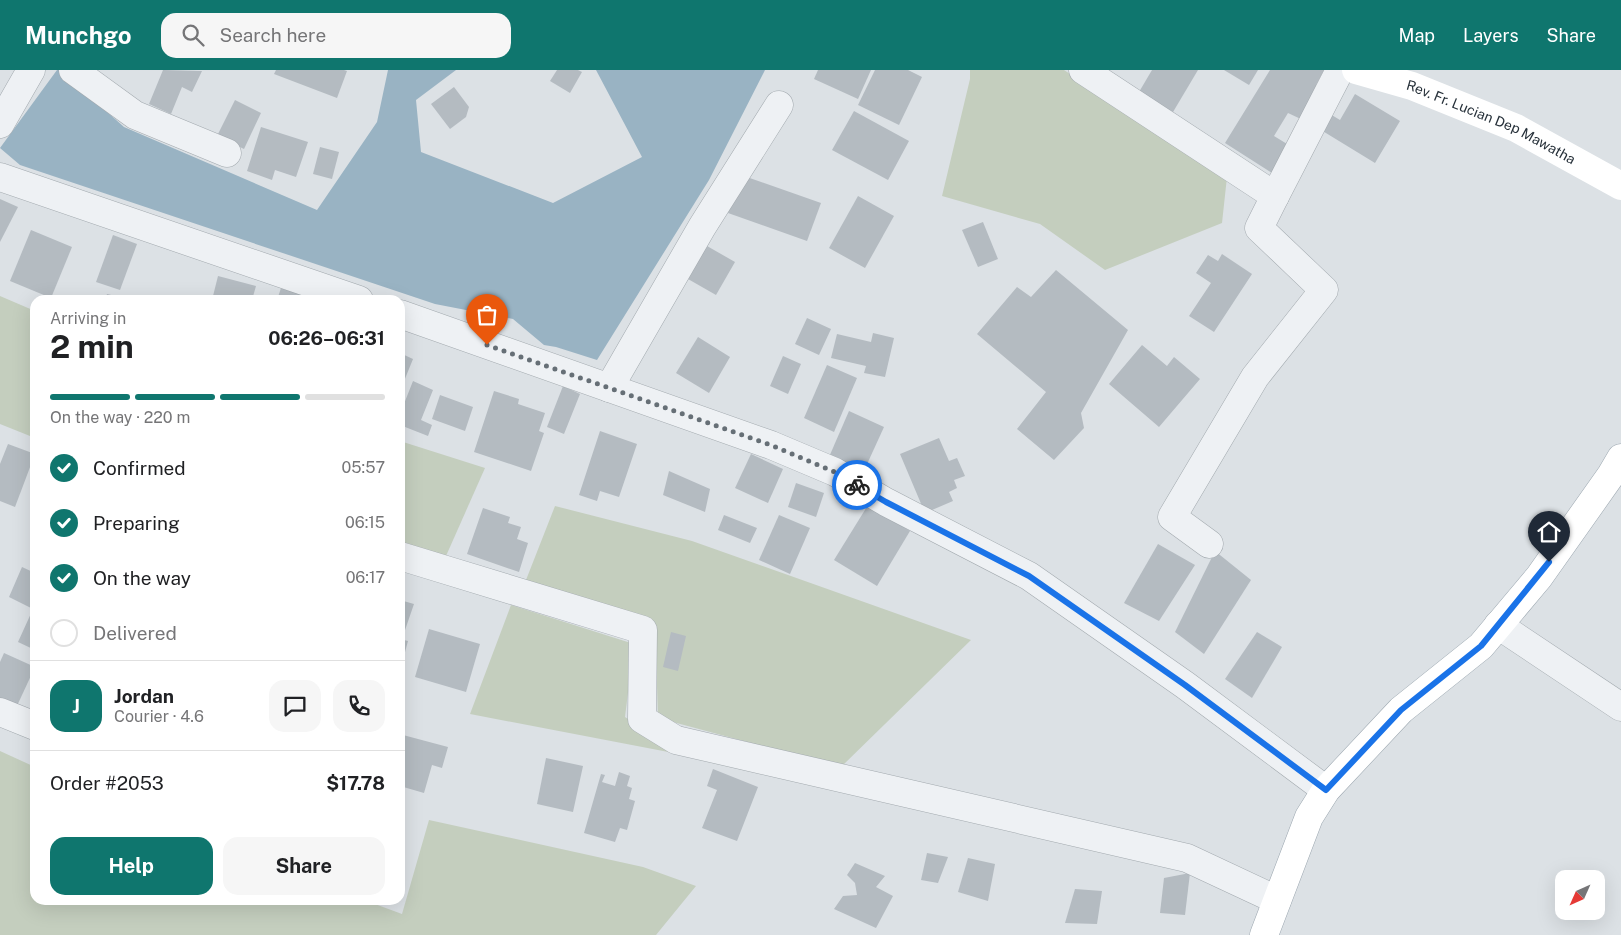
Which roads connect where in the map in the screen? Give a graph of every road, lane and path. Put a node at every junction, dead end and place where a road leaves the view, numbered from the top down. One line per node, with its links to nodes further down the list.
1 (32, 70): 7 (street)
2 (73, 70): 8 (street)
3 (1083, 70): 11 (street)
4 (1340, 70): 11 (street)
5 (1356, 70): 10 (main road, Rev. Fr. Lucian Dep Mawatha)
6 (779, 105): 14 (street)
7 (0, 124)
8 (227, 153)
9 (0, 177): 12 (street)
10 (1621, 186)
11 (1275, 196): 16 (street)
12 (344, 295)
13 (405, 316): 14 (street)
14 (609, 388): 22 (street)
15 (1621, 458): 18 (main road)
16 (1209, 544)
17 (405, 558): 23 (street)
18 (1498, 625): 19 (street); 22 (main road)
19 (1621, 707)
20 (0, 712): 21 (street)
21 (30, 724)
22 (1326, 790): 23 (main road)
23 (1277, 900): 24 (main road)
24 (1264, 935)

